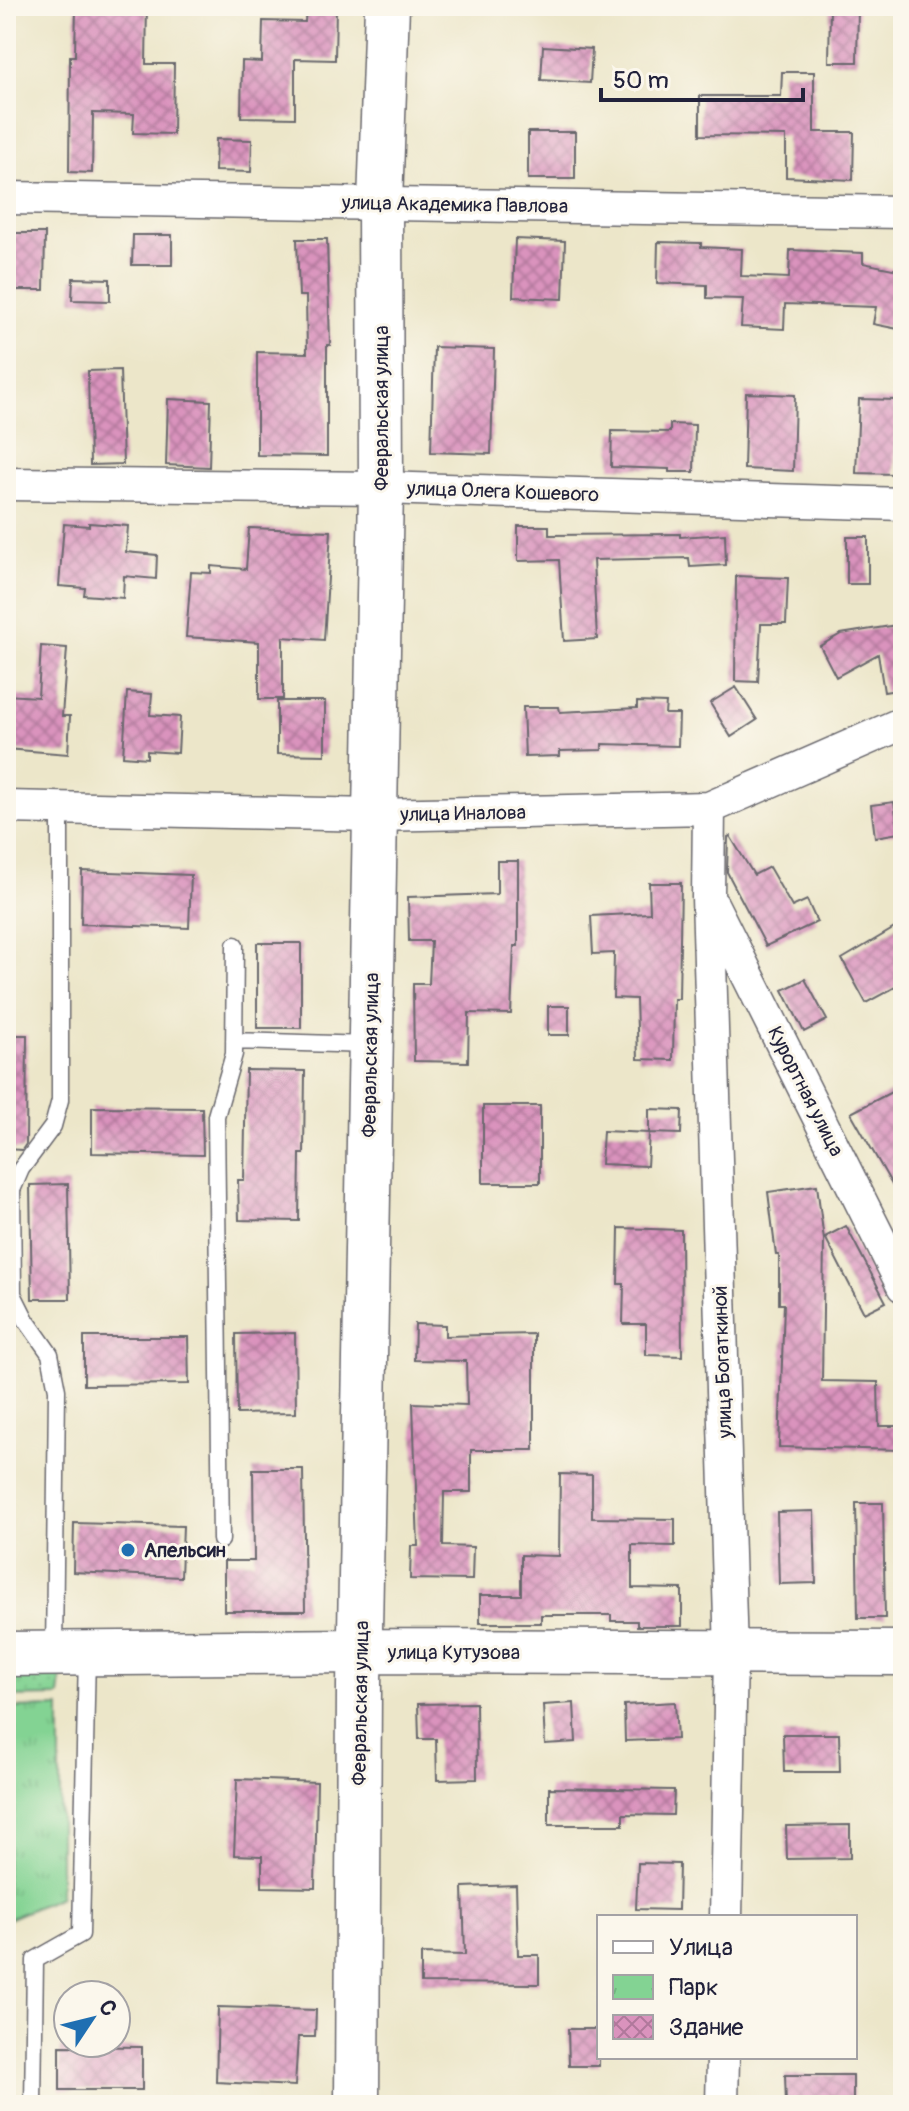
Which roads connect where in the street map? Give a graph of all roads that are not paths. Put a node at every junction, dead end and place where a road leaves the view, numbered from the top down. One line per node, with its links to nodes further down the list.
1 (387, 6): 3 (street, Февральская улица)
2 (6, 198): 3 (street, улица Академика Павлова)
3 (380, 203): 4 (street, улица Академика Павлова); 6 (street, Февральская улица)
4 (903, 212)
5 (6, 484): 6 (street, улица Олега Кошевого)
6 (381, 488): 7 (street, улица Олега Кошевого); 12 (street, Февральская улица)
7 (903, 504)
8 (903, 723): 11 (street, улица Иналова)
9 (6, 807): 10 (street, улица Иналова)
10 (60, 808): 12 (street, улица Иналова); 20 (lane)
11 (709, 808): 12 (street, улица Иналова); 13 (street, улица Богаткиной)
12 (374, 815): 16 (street, Февральская улица)
13 (708, 897): 17 (street, Курортная улица); 21 (street, улица Богаткиной)
14 (235, 945): 15 (lane)
15 (234, 1041): 16 (lane); 18 (lane)
16 (370, 1045): 19 (street, Февральская улица)
17 (903, 1286)
18 (221, 1540)
19 (360, 1651): 20 (street, улица Кутузова); 21 (street, улица Кутузова); 27 (street, Февральская улица)
20 (71, 1653): 23 (street, улица Кутузова); 26 (lane)
21 (731, 1653): 22 (street, улица Кутузова); 24 (street, улица Богаткиной)
22 (903, 1653)
23 (6, 1654)
24 (726, 1915)
25 (723, 2059): 28 (street)
26 (33, 2105)
27 (357, 2105)
28 (722, 2105)

